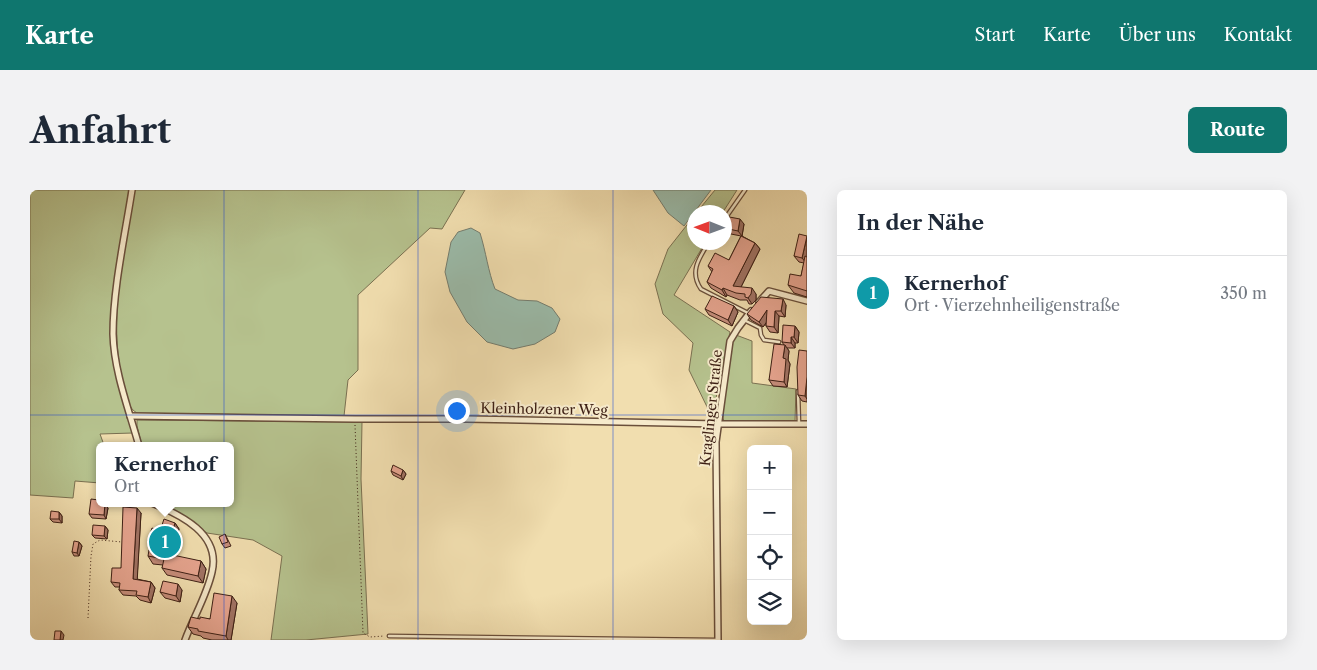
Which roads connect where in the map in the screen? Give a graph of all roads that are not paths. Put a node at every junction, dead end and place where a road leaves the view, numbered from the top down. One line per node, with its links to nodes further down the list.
1 (132, 190): 10 (street)
2 (745, 190): 3 (lane)
3 (732, 209)
4 (705, 250): 6 (lane)
5 (807, 301): 6 (street, Kraglinger Straße)
6 (749, 313): 7 (street, Kraglinger Straße)
7 (744, 320): 8 (lane); 11 (street, Kraglinger Straße)
8 (779, 342)
9 (798, 386): 12 (lane)
10 (130, 416): 11 (street, Kleinholzener Weg); 14 (street)
11 (719, 424): 12 (street, Kleinholzener Weg); 18 (street, Kraglinger Straße)
12 (799, 424): 13 (street, Kleinholzener Weg)
13 (807, 424)
14 (138, 442)
15 (161, 507): 17 (street)
16 (389, 636): 18 (lane)
17 (185, 640)
18 (717, 640)

